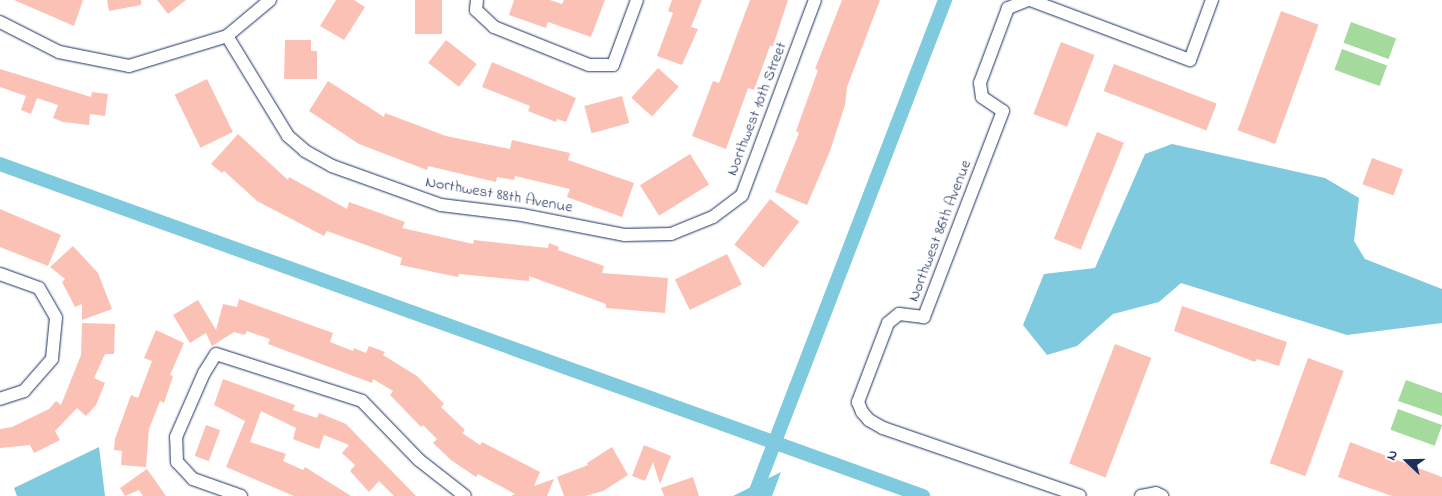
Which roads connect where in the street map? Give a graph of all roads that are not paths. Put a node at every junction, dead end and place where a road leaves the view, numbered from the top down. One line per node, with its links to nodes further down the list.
1 (270, 0): 8 (street)
2 (637, 0): 6 (street)
3 (816, 0): 9 (street, Northwest 10th Street)
4 (1029, 0): 5 (street, Northwest 86th Avenue); 14 (street, Northwest 86th Avenue)
5 (1212, 0)
6 (476, 5)
7 (0, 22): 8 (street)
8 (227, 36): 9 (street, Northwest 88th Avenue)
9 (713, 217)
10 (0, 274): 11 (street)
11 (0, 399)
12 (241, 496): 13 (street)
13 (465, 496)
14 (1080, 496)
15 (1141, 496): 16 (street)
16 (1162, 496)

